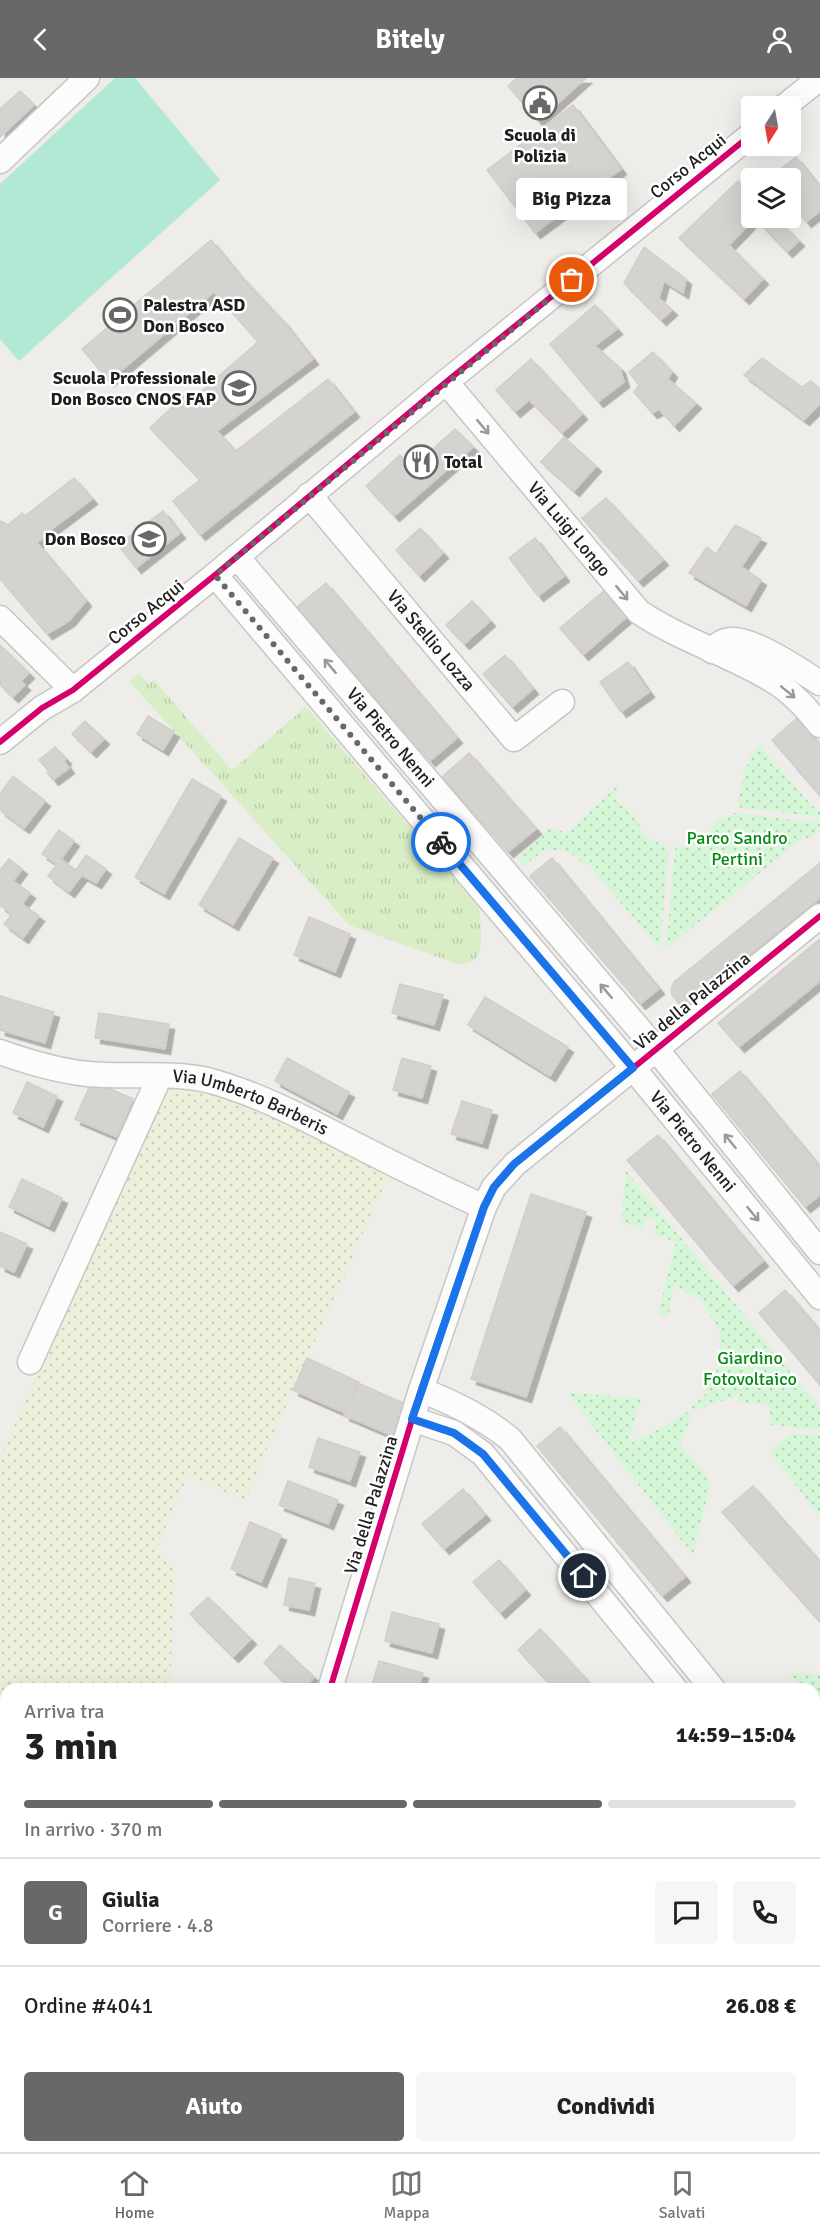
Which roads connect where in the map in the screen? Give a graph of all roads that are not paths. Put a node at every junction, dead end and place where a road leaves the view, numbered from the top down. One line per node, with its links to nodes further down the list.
1 (87, 78): 5 (street)
2 (820, 78): 3 (street)
3 (798, 96)
4 (741, 143): 6 (street, Corso Acqui)
5 (0, 161)
6 (446, 382): 7 (street, Corso Acqui); 11 (street, Via Luigi Longo, one-way to 11)
7 (309, 495): 8 (street, Corso Acqui); 14 (street, Via Stellio Lozza)
8 (237, 557): 9 (street, Corso Acqui); 19 (street, Via Pietro Nenni, one-way to 8)
9 (215, 575): 13 (street, Corso Acqui); 21 (street, Via Pietro Nenni)
10 (0, 618): 13 (street)
11 (712, 651): 12 (street); 15 (street, Via Luigi Longo, one-way to 15)
12 (820, 683)
13 (73, 690): 16 (street, Corso Acqui); 17 (street)
14 (562, 702)
15 (817, 716)
16 (0, 742)
17 (0, 759)
18 (820, 916): 19 (street, Via della Palazzina)
19 (656, 1049): 21 (street, Via della Palazzina); 24 (street, Via Pietro Nenni, one-way to 19)
20 (0, 1052): 22 (street, Via Umberto Barberis)
21 (633, 1068): 23 (street, Via della Palazzina); 25 (street, Via Pietro Nenni, one-way to 25)
22 (160, 1076): 23 (street, Via Umberto Barberis); 26 (street)
23 (484, 1207): 27 (street, Via della Palazzina)
24 (820, 1252)
25 (820, 1296)
26 (30, 1362)
27 (421, 1390): 28 (street, Via della Palazzina); 29 (street)
28 (412, 1419): 30 (street, Via della Palazzina); 31 (street)
29 (692, 1663): 32 (street); 33 (street)
30 (332, 1683)
31 (665, 1683)
32 (670, 1683)
33 (708, 1683)

